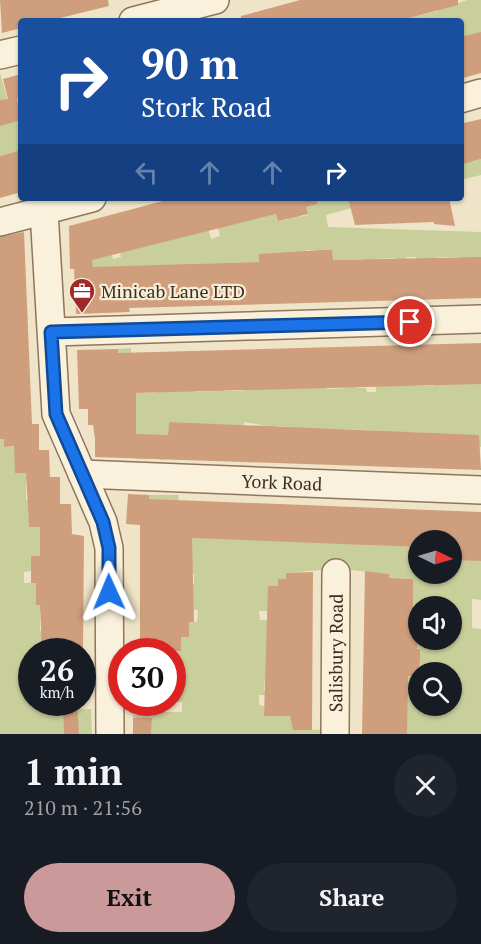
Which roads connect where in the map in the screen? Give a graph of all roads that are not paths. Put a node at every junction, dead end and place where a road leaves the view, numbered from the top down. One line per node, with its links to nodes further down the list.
1 (215, 0): 2 (street)
2 (145, 18)
3 (18, 51): 4 (street)
4 (0, 55)
5 (481, 93): 6 (street)
6 (464, 98)
7 (81, 201): 8 (street)
8 (44, 211): 9 (street); 11 (street)
9 (0, 222)
10 (481, 319): 11 (street)
11 (51, 332): 12 (street)
12 (82, 474): 13 (street, York Road); 15 (street)
13 (481, 490)
14 (336, 573): 16 (street, Salisbury Road)
15 (110, 734)
16 (335, 734)

